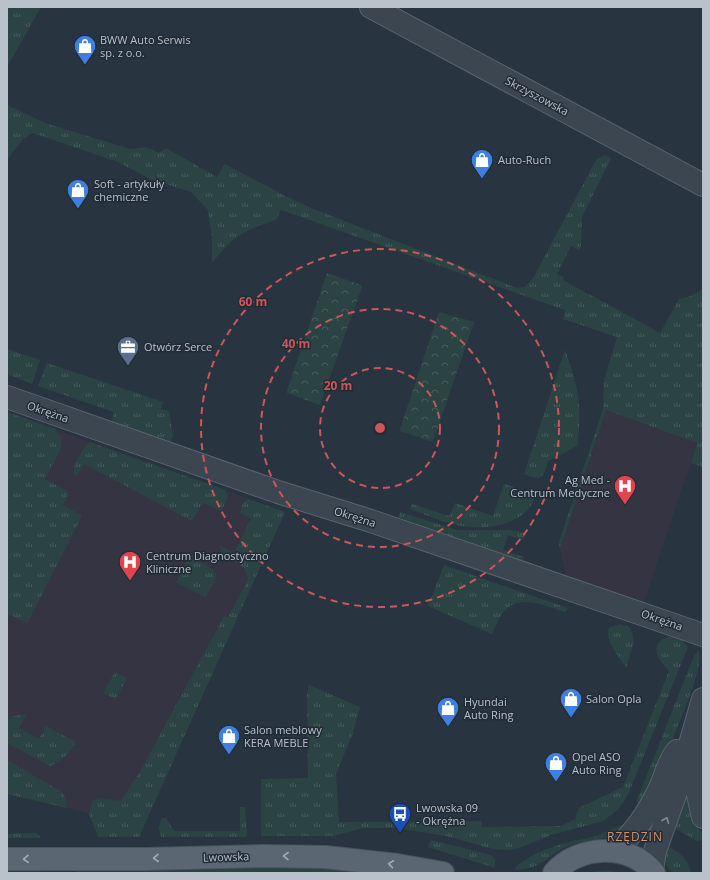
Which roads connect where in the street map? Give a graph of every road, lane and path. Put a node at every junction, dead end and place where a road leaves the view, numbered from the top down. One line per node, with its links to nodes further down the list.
1 (371, 7): 2 (street, Skrzyszowska)
2 (703, 185)
3 (7, 397): 4 (street, Okrężna)
4 (703, 635)
5 (703, 699): 6 (street)
6 (692, 733): 7 (street); 8 (street); 10 (street, one-way to 6)
7 (703, 817)
8 (615, 851): 10 (main road); 12 (main road)
9 (7, 859): 11 (main road, Lwowska, one-way to 9)
10 (653, 872)
11 (443, 873)
12 (554, 873)

